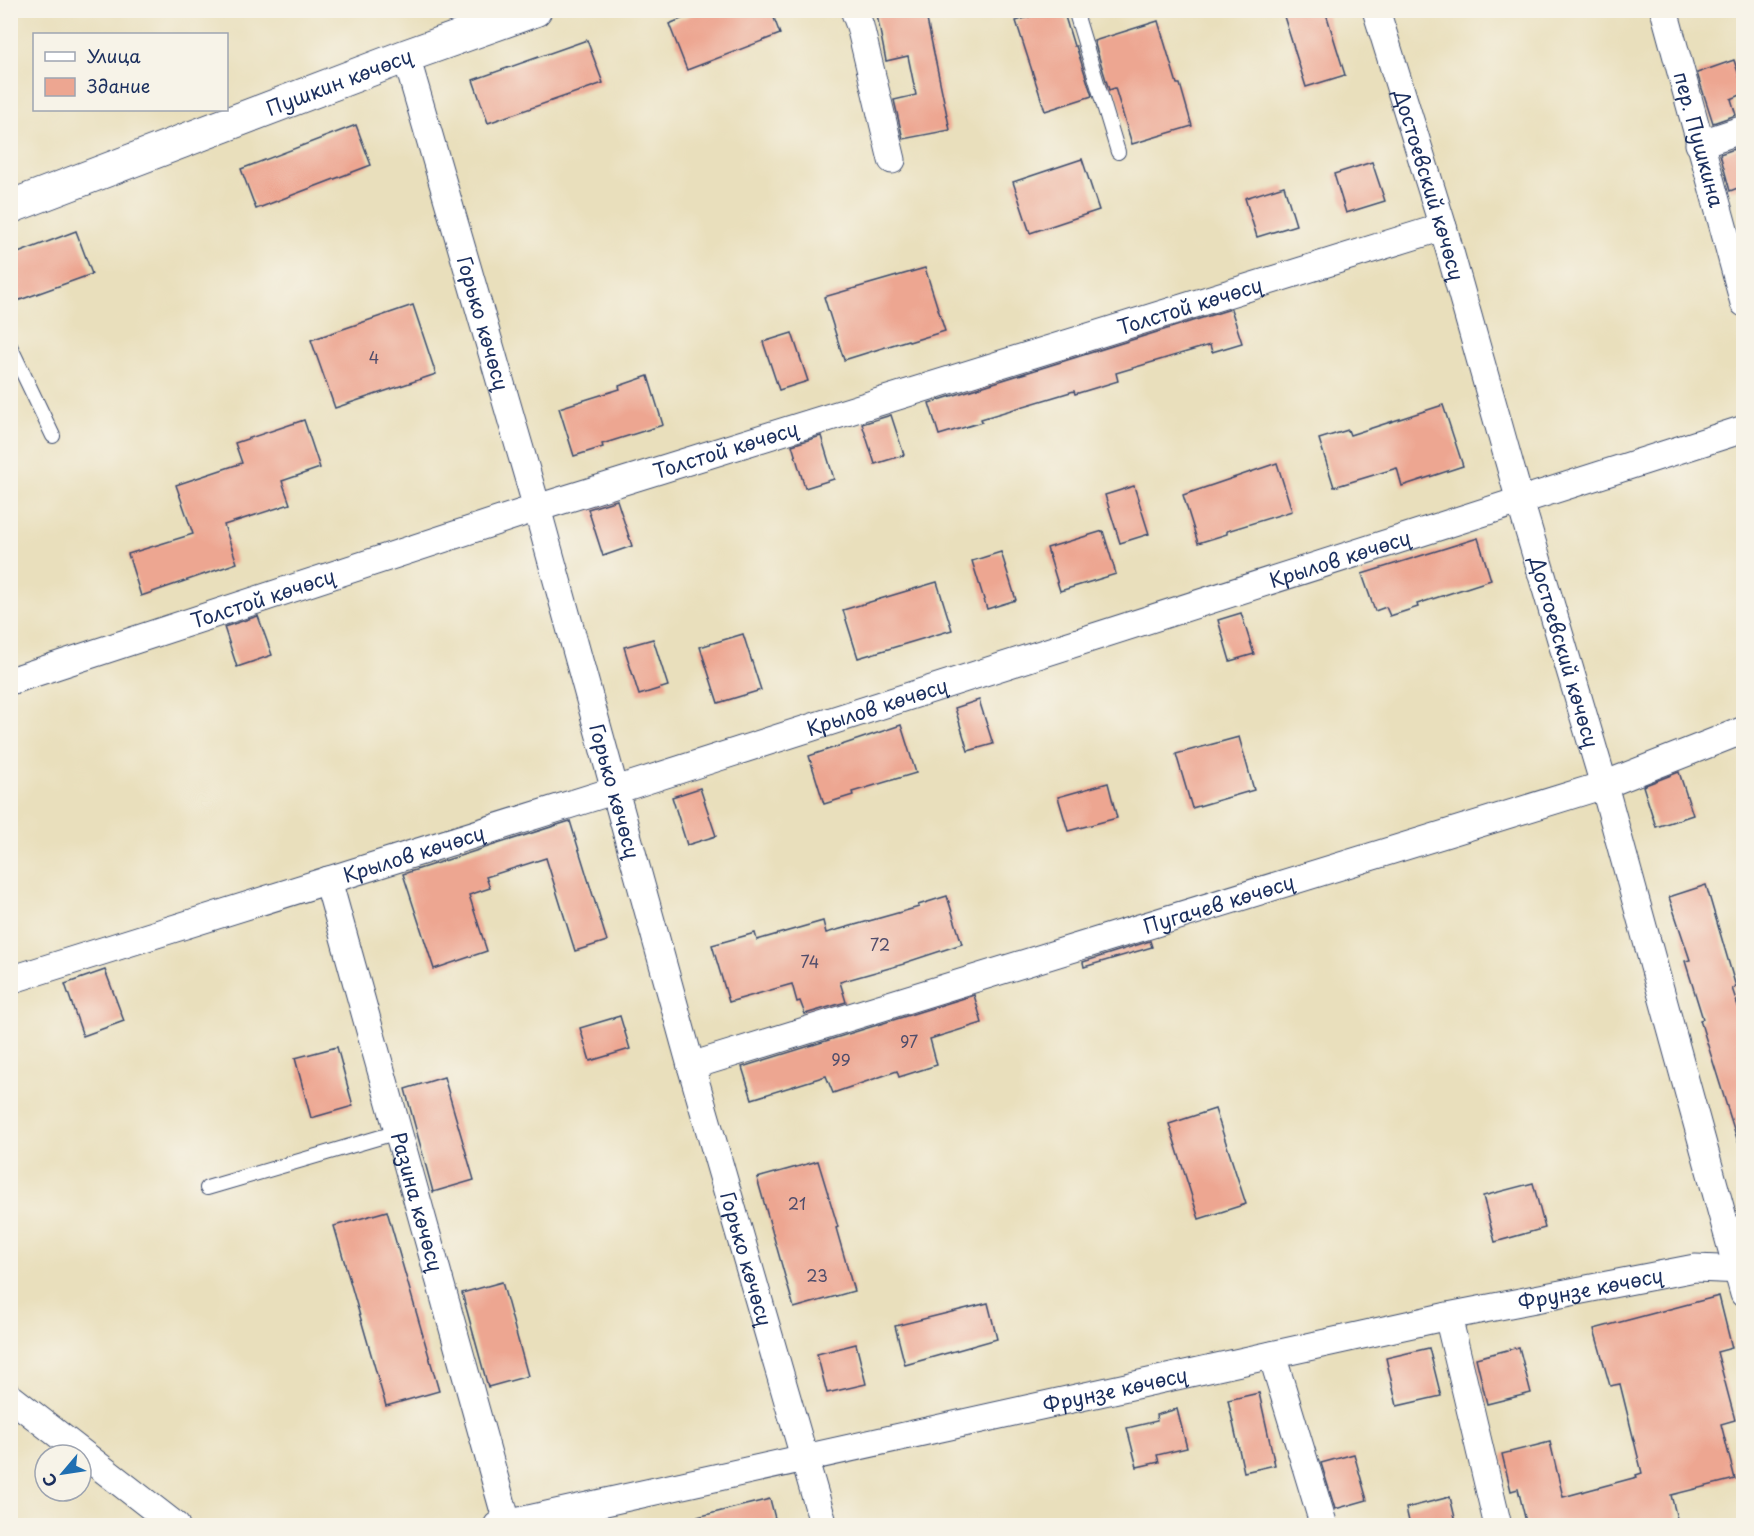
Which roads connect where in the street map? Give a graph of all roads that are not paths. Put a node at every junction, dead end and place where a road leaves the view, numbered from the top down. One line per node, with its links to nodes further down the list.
1 (854, 10): 10 (street)
2 (1075, 10): 9 (lane)
3 (1376, 10): 12 (street, Достоевский көчөсү)
4 (1664, 10): 8 (street, пер. Пушкина)
5 (522, 13): 6 (highway, Пушкин көчөсү)
6 (406, 56): 11 (highway, Пушкин көчөсү); 18 (street, Горько көчөсү)
7 (1743, 129): 8 (street)
8 (1699, 144): 13 (street, пер. Пушкина)
9 (1118, 152)
10 (892, 160)
11 (10, 207)
12 (1443, 227): 17 (street, Достоевский көчөсү); 18 (street, Толстой көчөсү)
13 (1743, 303)
14 (10, 346): 16 (lane)
15 (1743, 429): 17 (street, Крылов көчөсү)
16 (53, 436)
17 (1520, 501): 21 (street, Достоевский көчөсү); 22 (street, Крылов көчөсү)
18 (537, 508): 19 (street, Толстой көчөсү); 22 (street, Горько көчөсү)
19 (10, 681)
20 (1743, 730): 21 (street, Пугачев көчөсү)
21 (1604, 785): 25 (street, Пугачев көчөсү); 28 (street, Достоевский көчөсү)
22 (616, 790): 23 (street, Крылов көчөсү); 25 (street, Горько көчөсү)
23 (328, 880): 24 (street, Крылов көчөсү); 26 (street, Разина көчөсү)
24 (10, 980)
25 (691, 1066): 32 (street, Горько көчөсү)
26 (398, 1132): 27 (lane); 33 (street, Разина көчөсү)
27 (207, 1188)
28 (1741, 1278): 29 (street, Фрунзе көчөсү)
29 (1448, 1316): 30 (street, Фрунзе көчөсү); 37 (street)
30 (1272, 1355): 32 (street, Фрунзе көчөсү); 36 (street)
31 (10, 1397): 34 (street)
32 (804, 1457): 33 (street, Фрунзе көчөсү); 35 (street, Горько көчөсү)
33 (504, 1525)
34 (176, 1526)
35 (824, 1526)
36 (1324, 1526)
37 (1498, 1526)

